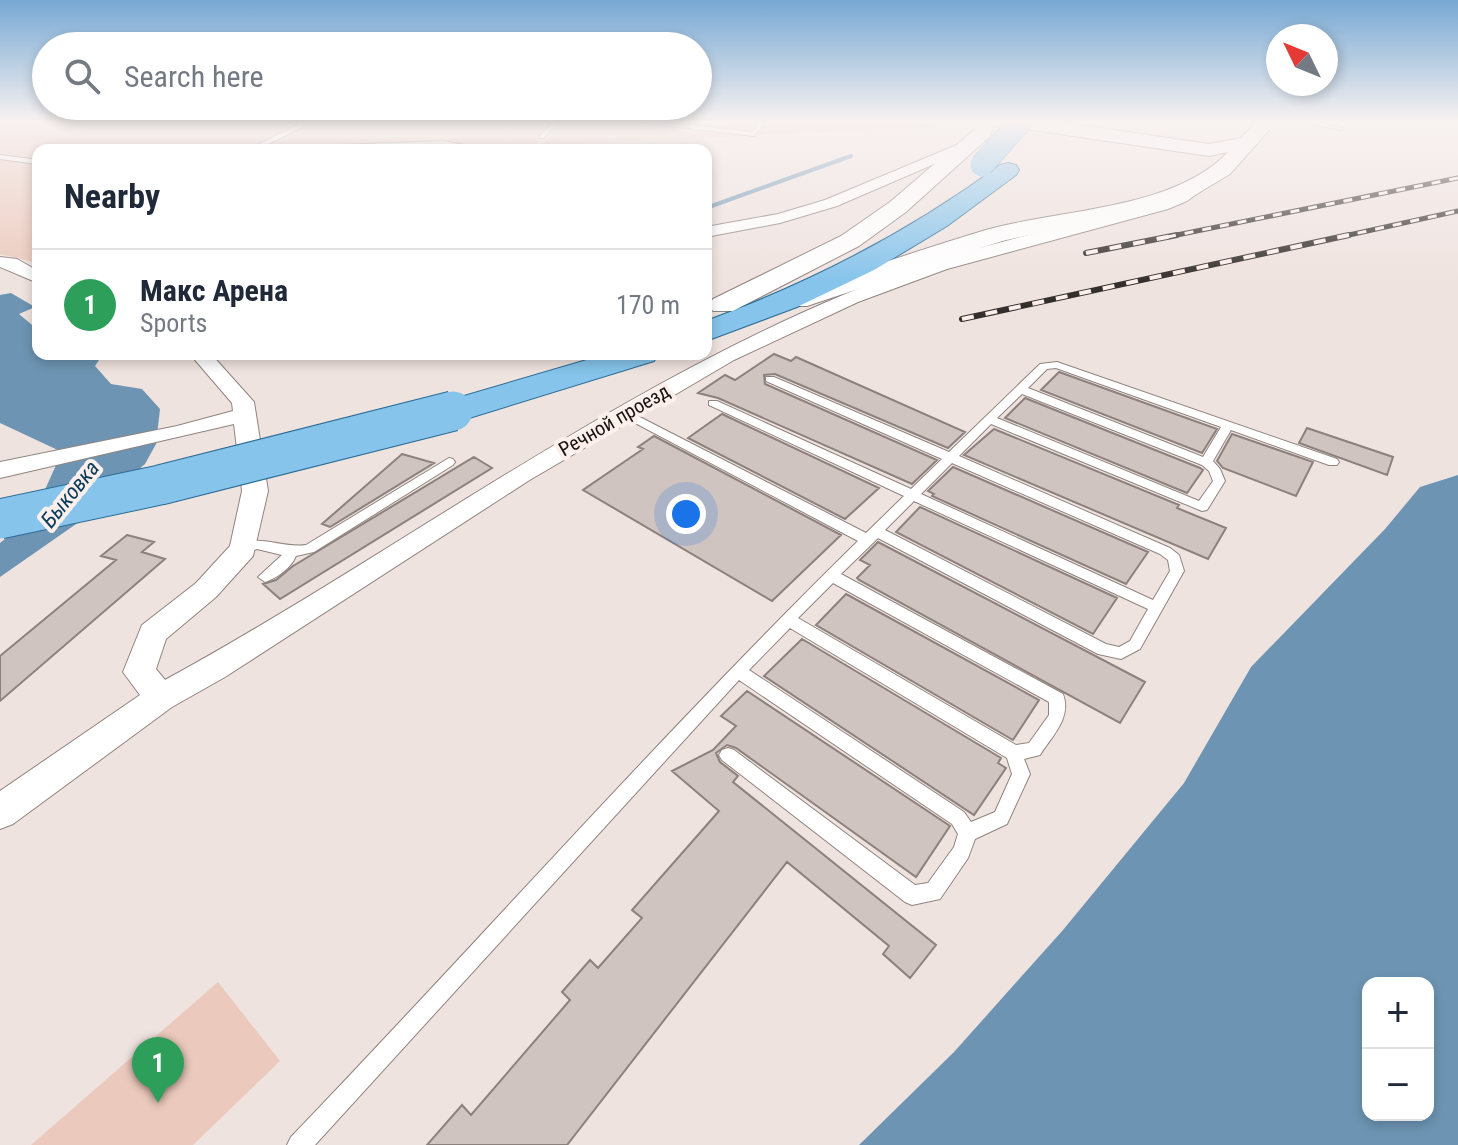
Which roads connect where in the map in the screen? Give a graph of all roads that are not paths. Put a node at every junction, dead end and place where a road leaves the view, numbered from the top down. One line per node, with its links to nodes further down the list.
1 (916, 174): 6 (street)
2 (946, 174): 9 (main road)
3 (1002, 174): 10 (main road)
4 (1216, 174): 5 (main road, Речной проезд)
5 (1208, 180): 10 (main road); 19 (street, Речной проезд)
6 (712, 231)
7 (0, 262): 8 (street)
8 (32, 275)
9 (715, 308)
10 (774, 308): 11 (main road)
11 (712, 330)
12 (205, 360): 20 (street)
13 (560, 360): 17 (main road)
14 (618, 360): 17 (main road)
15 (770, 379): 23 (lane)
16 (1020, 389): 21 (lane); 22 (lane); 25 (lane)
17 (449, 402): 27 (main road); 29 (main road, bridge)
18 (713, 403): 28 (lane)
19 (624, 413): 30 (lane); 38 (street, Речной проезд)
20 (246, 414): 27 (street); 31 (street)
21 (990, 419): 23 (lane); 25 (lane)
22 (1228, 425): 25 (lane); 26 (lane)
23 (952, 457): 28 (lane); 35 (lane)
24 (449, 462): 32 (lane)
25 (1206, 462)
26 (1333, 462)
27 (4, 477)
28 (914, 493): 30 (lane); 35 (lane)
29 (0, 519)
30 (872, 536): 33 (lane); 35 (lane)
31 (243, 549): 32 (lane); 38 (street)
32 (290, 552): 34 (lane)
33 (833, 576): 36 (lane); 39 (lane)
34 (265, 577)
35 (1156, 607)
36 (789, 620): 37 (lane); 39 (lane)
37 (739, 672): 42 (lane); 43 (lane)
38 (161, 698): 41 (street, Речной проезд)
39 (1014, 753): 42 (lane)
40 (728, 755): 42 (lane)
41 (0, 812)
42 (968, 833)
43 (299, 1145)

